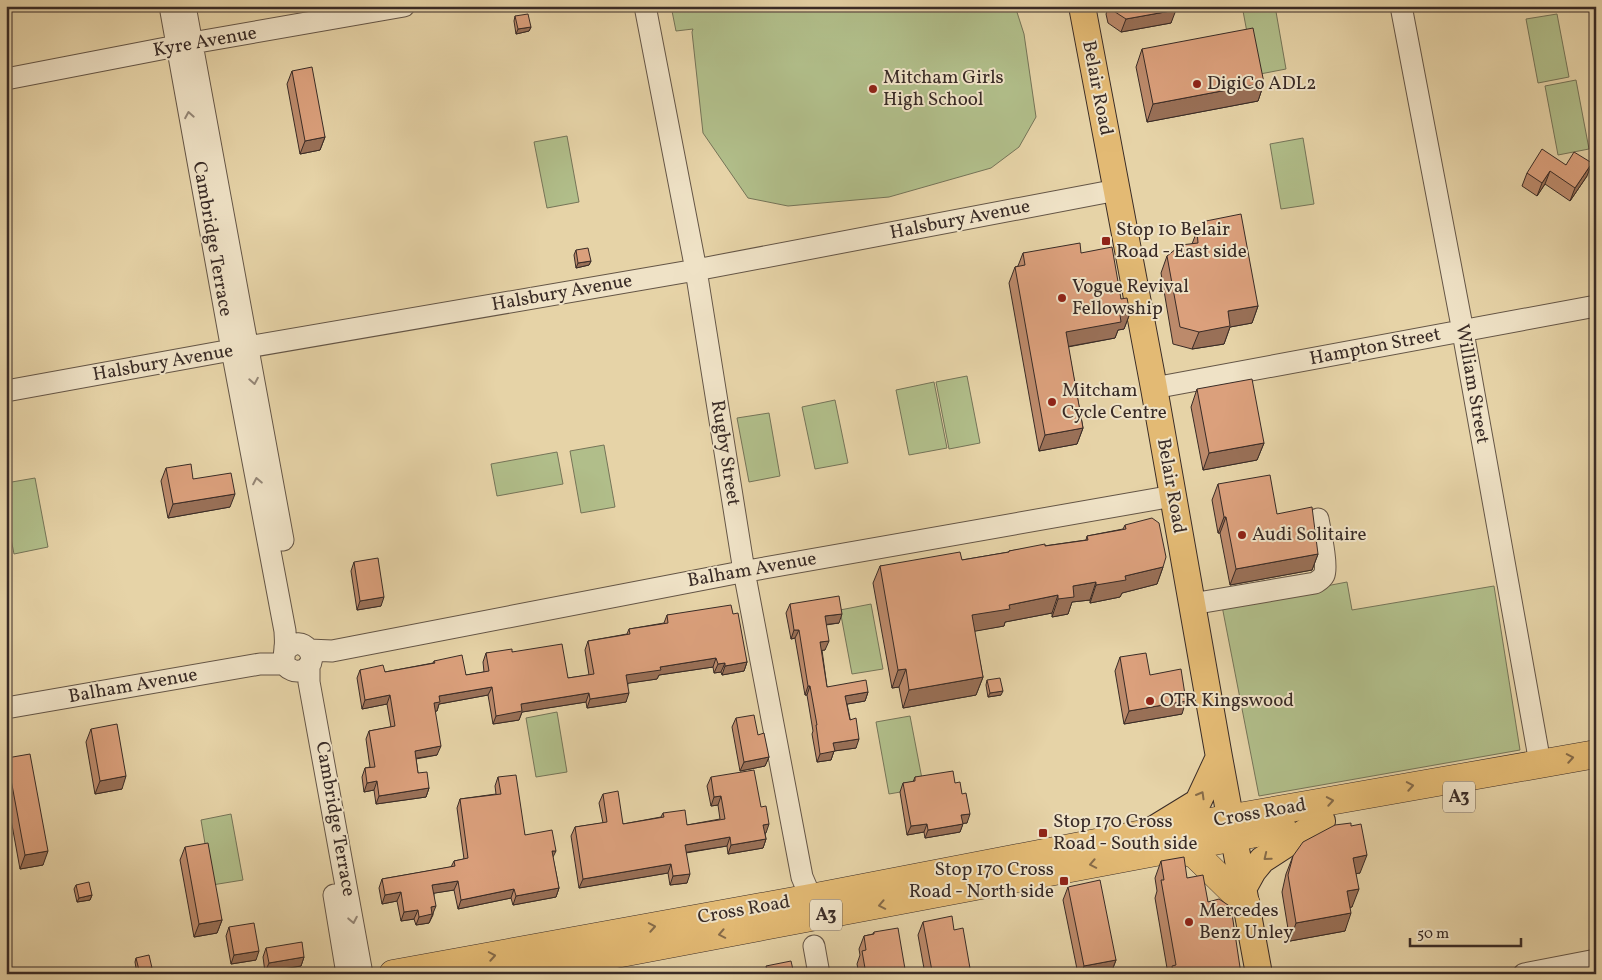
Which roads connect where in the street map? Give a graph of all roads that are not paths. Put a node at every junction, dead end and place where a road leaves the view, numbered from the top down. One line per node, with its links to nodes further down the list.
1 (170, 6): 7 (street, Cambridge Terrace)
2 (186, 6): 7 (street, Cambridge Terrace)
3 (404, 6): 7 (street, Kyre Avenue)
4 (645, 6): 10 (street, Rugby Street)
5 (1082, 6): 9 (main road, Belair Road)
6 (1401, 6): 12 (street, William Street)
7 (185, 45): 8 (street, Kyre Avenue); 13 (street, Cambridge Terrace)
8 (6, 79)
9 (1117, 190): 10 (street, Halsbury Avenue); 14 (main road, Belair Road)
10 (696, 270): 13 (street, Halsbury Avenue); 18 (street, Rugby Street)
11 (1596, 306): 12 (street, Hampton Street)
12 (1463, 331): 14 (street, Hampton Street); 24 (street, William Street)
13 (240, 349): 15 (street, Halsbury Avenue); 20 (street, Cambridge Terrace)
14 (1154, 388): 16 (main road, Belair Road)
15 (6, 391)
16 (1173, 496): 18 (street, Balham Avenue); 19 (main road, Belair Road)
17 (1318, 519): 19 (street)
18 (744, 571): 20 (street, Balham Avenue); 32 (street, Rugby Street)
19 (1192, 604): 23 (main road, Belair Road)
20 (297, 657): 21 (street, Balham Avenue); 28 (street, Cambridge Terrace)
21 (6, 708)
22 (1596, 754): 24 (highway, Cross Road / A3, one-way to 22)
23 (1219, 757): 27 (main road, Belair Road); 29 (main road, one-way to 23)
24 (1540, 763): 27 (highway, Cross Road / A3, one-way to 24)
25 (1596, 773): 26 (highway, Cross Road / A3)
26 (1322, 821): 27 (highway, Cross Road / A3); 31 (main road, one-way to 31)
27 (1232, 828): 29 (highway, Cross Road / A3); 30 (highway, Cross Road / A3); 31 (main road, Belair Road)
28 (329, 832): 35 (street, Cambridge Terrace); 36 (street, Cambridge Terrace, one-way to 36)
29 (1148, 833): 32 (highway, Cross Road / A3)
30 (1181, 848): 31 (highway); 38 (highway, Cross Road / A3, one-way to 38)
31 (1244, 897): 40 (main road, Belair Road)
32 (811, 898): 37 (highway, Cross Road / A3, one-way to 32)
33 (814, 946): 39 (street)
34 (1596, 960): 41 (street)
35 (347, 974)
36 (362, 974)
37 (393, 974)
38 (510, 974)
39 (820, 974)
40 (1259, 974)
41 (1524, 974)

